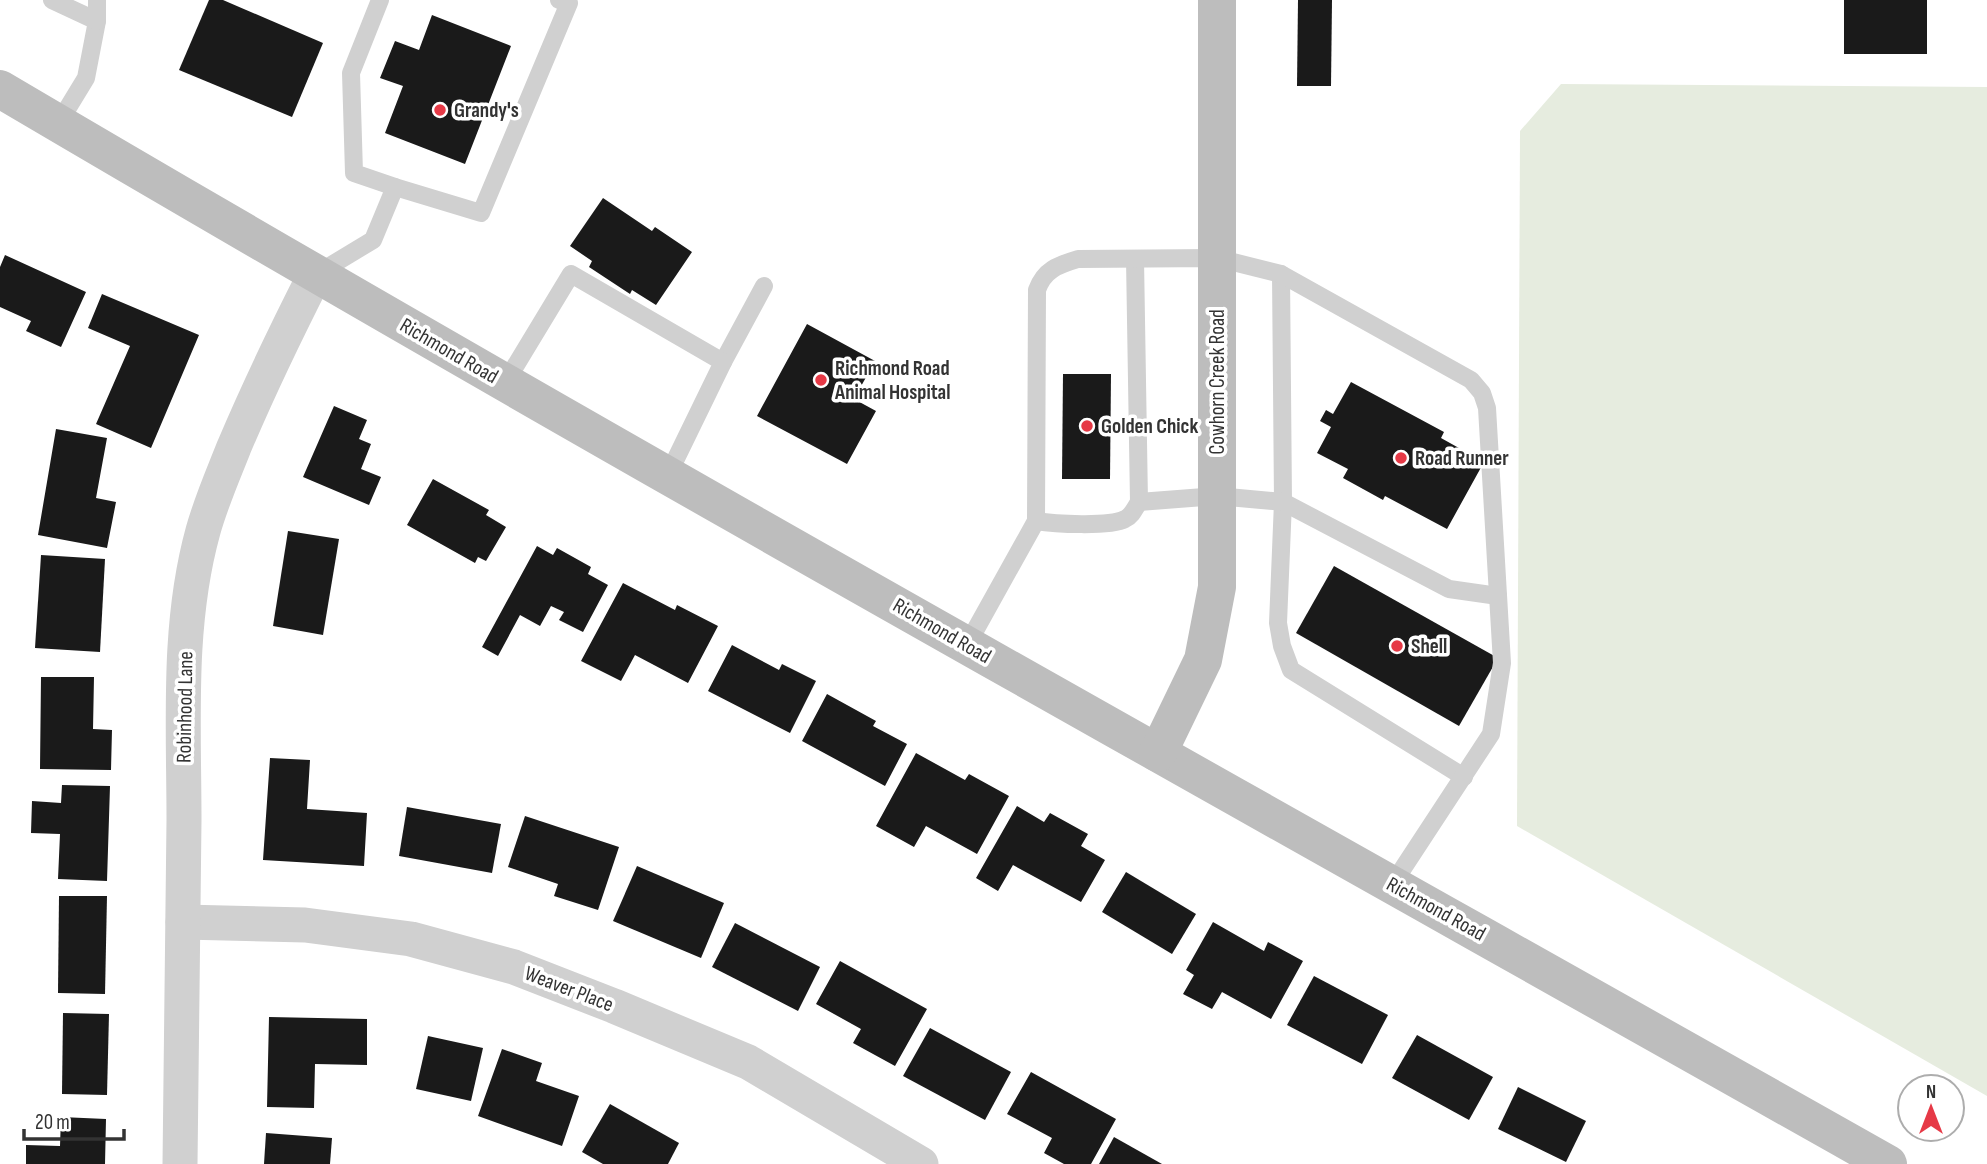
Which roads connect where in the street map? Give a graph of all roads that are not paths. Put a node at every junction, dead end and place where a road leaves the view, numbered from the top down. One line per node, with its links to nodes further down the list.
1 (52, 0): 6 (lane)
2 (97, 0): 6 (lane)
3 (380, 0): 9 (lane)
4 (559, 0): 9 (lane)
5 (1217, 0): 10 (main road, Cowhorn Creek Road)
6 (97, 21): 8 (lane)
7 (0, 89): 8 (main road, Richmond Road)
8 (58, 124): 13 (main road, Richmond Road)
9 (395, 187): 13 (lane)
10 (1217, 258): 11 (lane); 12 (lane); 18 (main road, Cowhorn Creek Road)
11 (1135, 259): 19 (lane); 21 (lane)
12 (1281, 274): 20 (lane); 22 (lane)
13 (315, 275): 16 (main road, Richmond Road); 27 (street, Robinhood Lane)
14 (764, 286): 15 (lane)
15 (723, 362): 16 (lane); 17 (lane)
16 (505, 383): 17 (main road, Richmond Road)
17 (668, 475): 23 (main road, Richmond Road)
18 (1217, 496): 19 (lane); 20 (lane); 24 (main road, Cowhorn Creek Road)
19 (1139, 502): 21 (lane)
20 (1283, 502): 22 (lane); 25 (lane)
21 (1036, 521): 23 (lane)
22 (1497, 596): 25 (lane)
23 (967, 645): 24 (main road, Richmond Road)
24 (1158, 753): 26 (main road, Richmond Road)
25 (1464, 777): 26 (lane)
26 (1392, 885): 30 (main road, Richmond Road)
27 (183, 922): 28 (street, Robinhood Lane); 29 (street, Weaver Place)
28 (180, 1164)
29 (921, 1164)
30 (1888, 1164)

